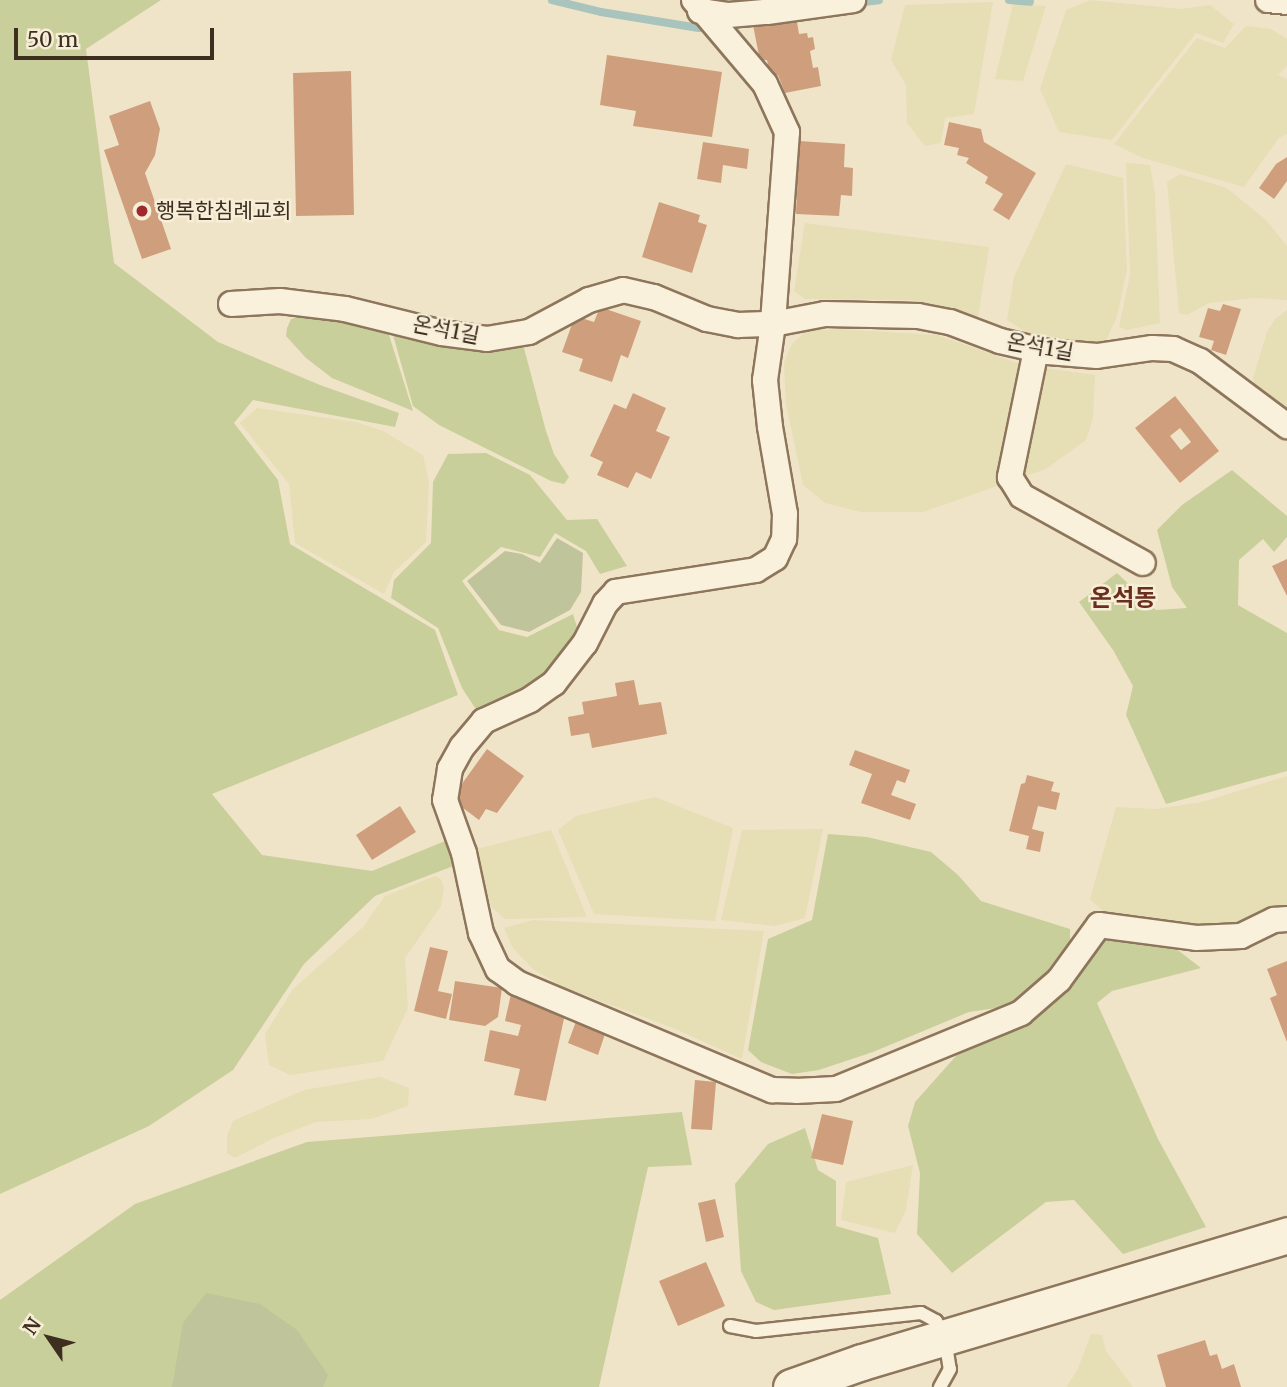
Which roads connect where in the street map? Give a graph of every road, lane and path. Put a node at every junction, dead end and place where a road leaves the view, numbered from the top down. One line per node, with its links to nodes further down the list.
1 (853, 0): 4 (street)
2 (1268, 0): 3 (street)
3 (1287, 2)
4 (697, 6): 6 (street)
5 (231, 304): 6 (street, 온석1길)
6 (773, 324): 7 (street, 온석1길); 10 (street)
7 (1036, 350): 8 (street, 온석1길); 9 (street)
8 (1287, 426)
9 (1143, 563)
10 (1287, 919)
11 (1287, 1235): 13 (street)
12 (730, 1326): 13 (lane)
13 (945, 1339): 14 (street); 15 (lane)
14 (791, 1387)
15 (940, 1387)

